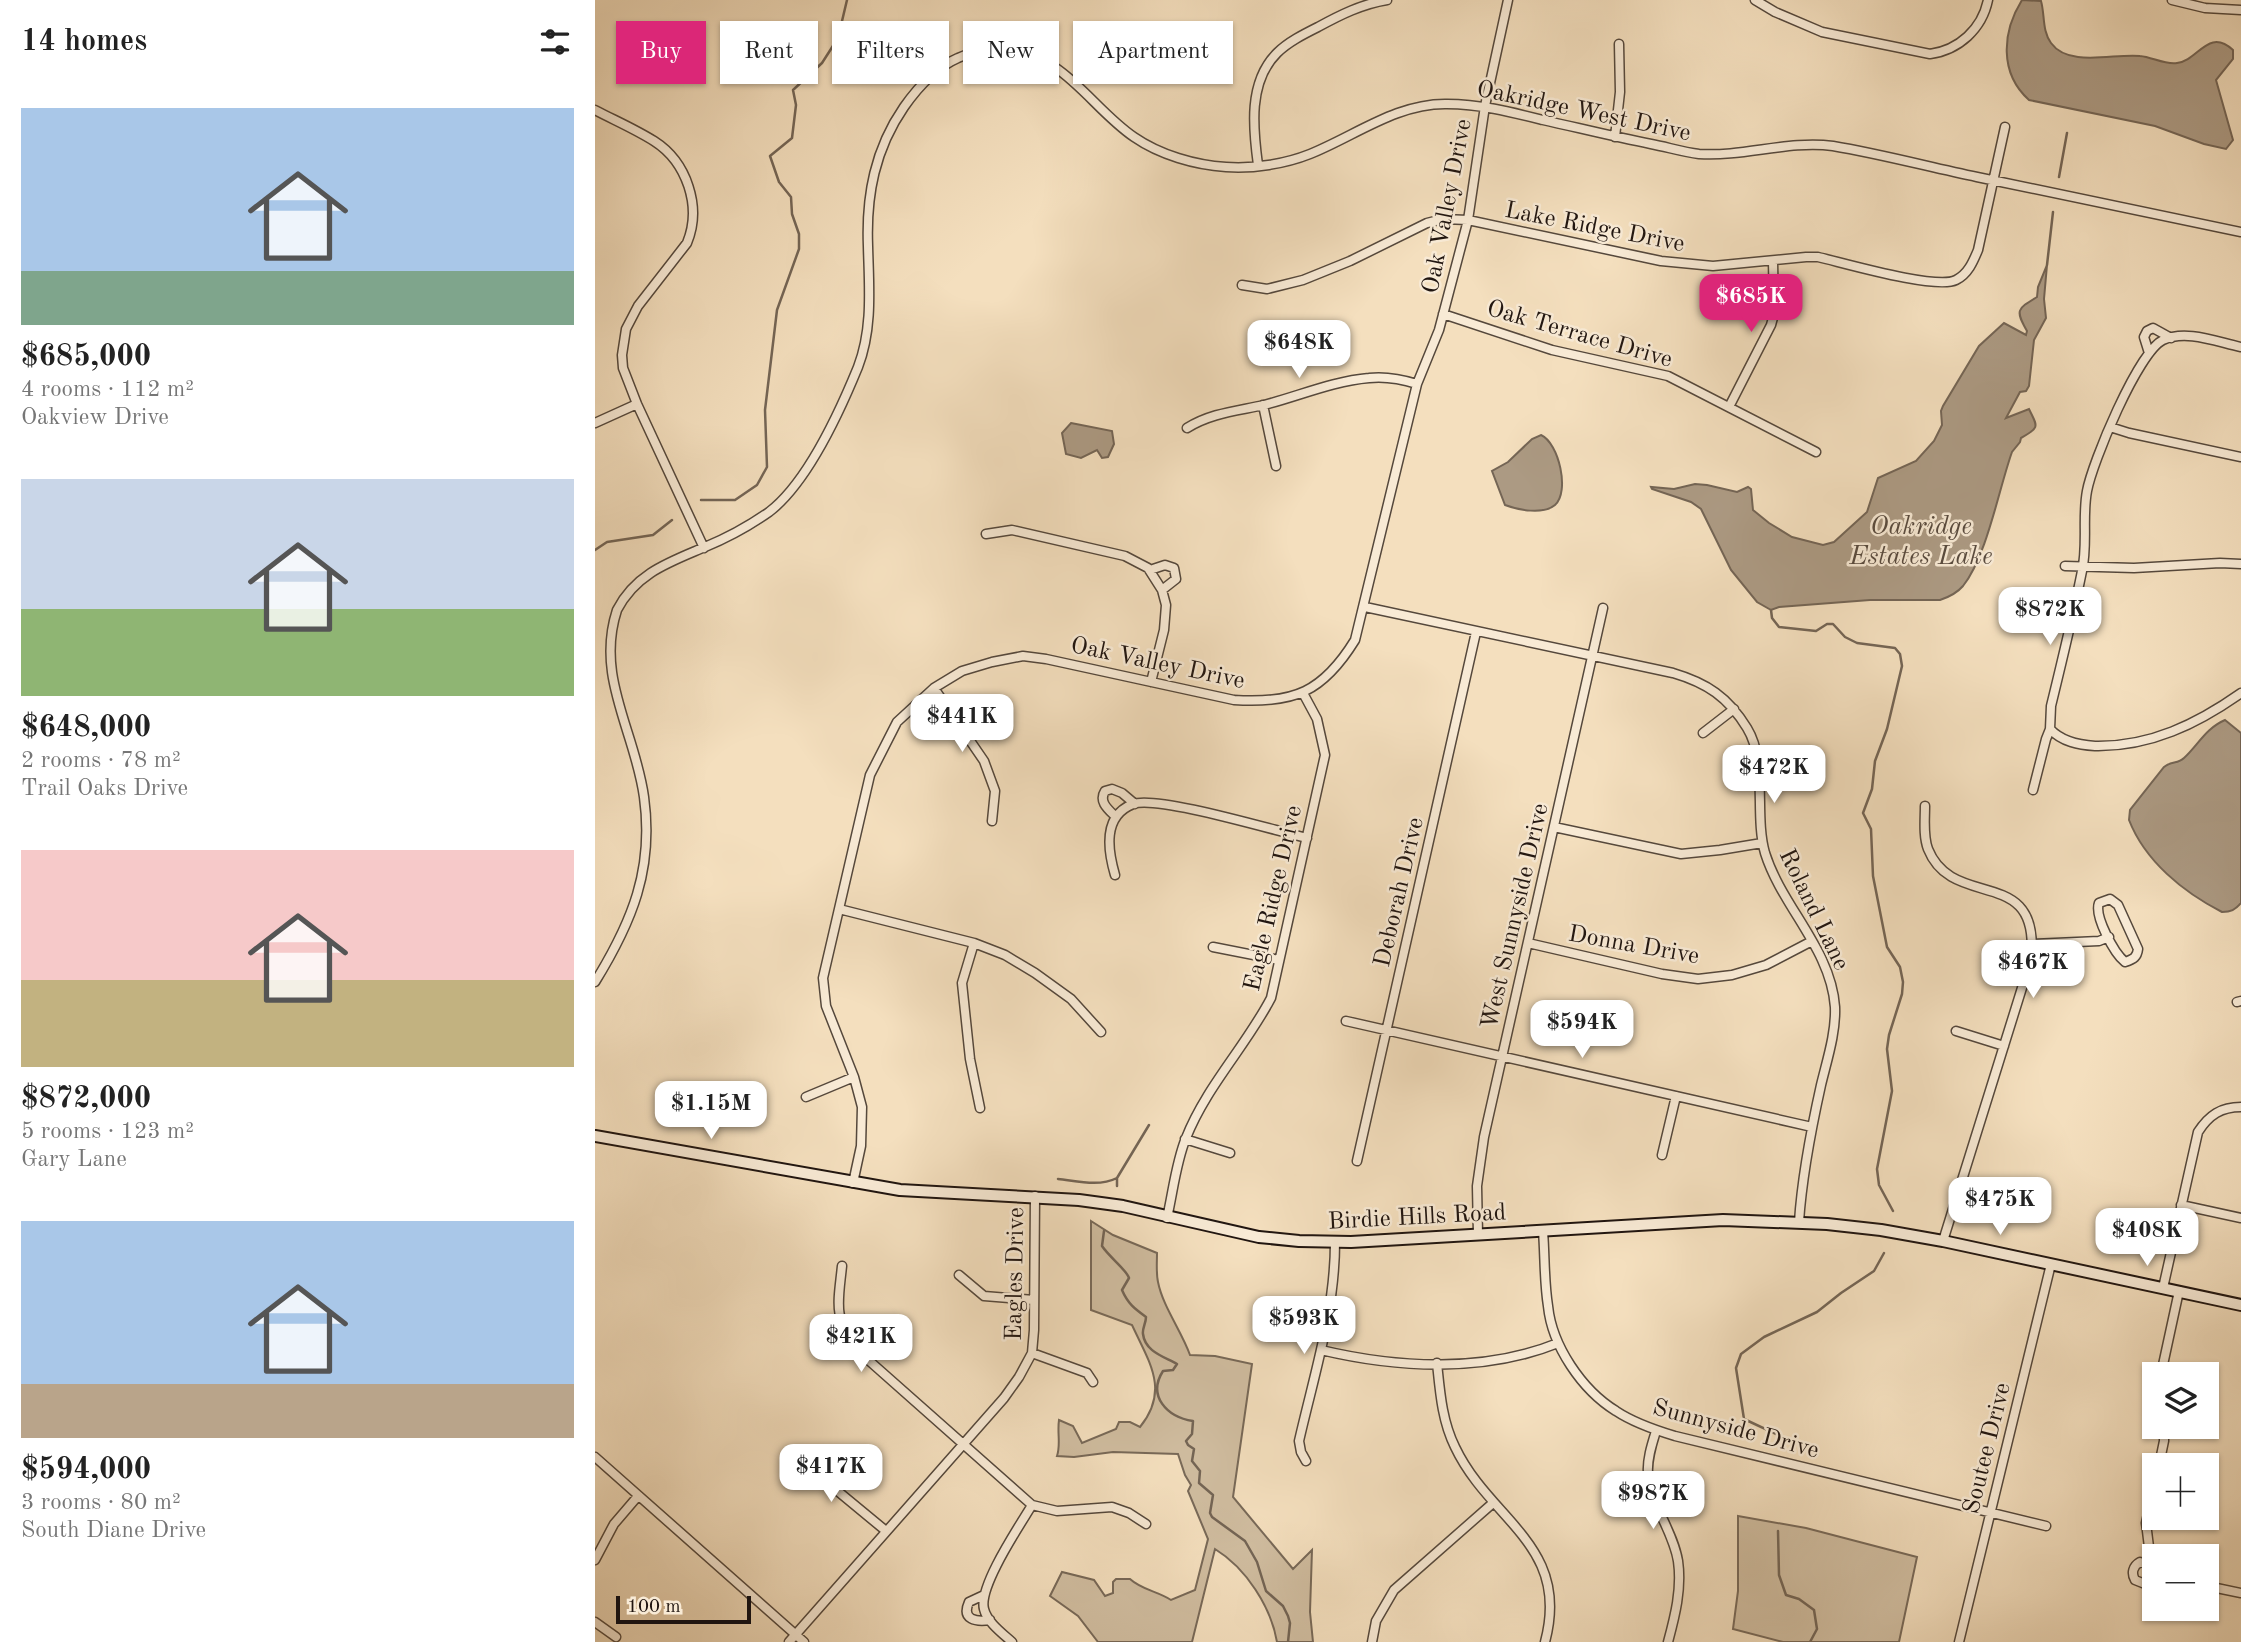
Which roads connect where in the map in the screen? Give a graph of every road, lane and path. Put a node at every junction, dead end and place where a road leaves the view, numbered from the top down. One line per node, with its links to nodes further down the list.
1 (1387, 0): 12 (street)
2 (1508, 0): 8 (street, Oak Valley Drive)
3 (1755, 0): 4 (street)
4 (1988, 0)
5 (2172, 0): 6 (street)
6 (2241, 10)
7 (1619, 44): 11 (street)
8 (1485, 106): 11 (street, Oakridge West Drive); 12 (street, Oakridge West Drive); 14 (street, Oak Valley Drive)
9 (595, 110): 23 (street)
10 (2005, 127): 13 (street, Lake Ridge Drive)
11 (1615, 137): 13 (street, Oakridge West Drive)
12 (1258, 165): 33 (street, Oakridge West Drive)
13 (1993, 180): 15 (street, Oakridge West Drive); 16 (street, Lake Ridge Drive)
14 (1468, 220): 16 (street, Lake Ridge Drive); 17 (street, Lake Ridge Drive); 18 (street, Oak Valley Drive)
15 (2241, 232)
16 (1773, 261): 25 (street)
17 (1242, 285)
18 (1443, 314): 22 (street, Oak Valley Drive); 25 (street, Oak Terrace Drive)
19 (2171, 338): 20 (street); 21 (street); 21 (street)
20 (2241, 347)
21 (2149, 353): 27 (street)
22 (1417, 384): 24 (street); 39 (street, Oak Valley Drive)
23 (637, 404): 26 (street); 33 (street)
24 (1263, 405): 28 (street); 31 (street)
25 (1729, 407): 29 (street, Oak Terrace Drive)
26 (595, 424)
27 (2110, 426): 30 (street); 36 (street)
28 (1187, 428)
29 (1816, 452)
30 (2241, 457)
31 (1276, 466)
32 (986, 534): 37 (street)
33 (704, 548): 67 (street, Oakridge West Drive)
34 (2241, 564): 36 (street)
35 (2065, 566): 36 (street)
36 (2083, 567): 48 (street)
37 (1150, 570): 38 (street); 38 (street)
38 (1162, 590): 43 (street)
39 (1365, 607): 41 (street, Roland Lane); 46 (street, Oak Valley Drive)
40 (1604, 608): 42 (street, West Sunnyside Drive)
41 (1476, 632): 42 (street, Roland Lane); 69 (street, Deborah Drive)
42 (1593, 656): 47 (street, Roland Lane); 55 (street, West Sunnyside Drive)
43 (1151, 682): 44 (street, Oak Valley Drive); 46 (street, Oak Valley Drive)
44 (934, 688): 54 (street); 59 (street, Oak Valley Drive)
45 (2241, 693): 48 (street)
46 (1303, 694): 56 (street, Eagle Ridge Drive)
47 (1734, 709): 49 (street); 57 (street, Roland Lane)
48 (2050, 729): 50 (street)
49 (1703, 733)
50 (2033, 790)
51 (1135, 804): 53 (street); 53 (street); 56 (street)
52 (1925, 806): 64 (street)
53 (1116, 817): 58 (street)
54 (992, 821)
55 (1554, 827): 57 (street); 63 (street, West Sunnyside Drive)
56 (1307, 838): 66 (street, Eagle Ridge Drive)
57 (1762, 843): 61 (street, Roland Lane)
58 (1115, 875)
59 (839, 909): 62 (street); 74 (street, Oak Valley Drive)
60 (2109, 937): 60 (street); 64 (street)
61 (1812, 942): 63 (street, Donna Drive); 79 (street, Roland Lane)
62 (974, 943): 71 (street); 78 (street)
63 (1528, 943): 73 (street, West Sunnyside Drive)
64 (2033, 944): 72 (street)
65 (1213, 947): 66 (street)
66 (1279, 960): 81 (street, Eagle Ridge Drive)
67 (595, 982)
68 (1346, 1021): 69 (street)
69 (1386, 1031): 73 (street); 84 (street, Deborah Drive)
70 (1957, 1031): 72 (street)
71 (1101, 1032)
72 (2004, 1045): 93 (street)
73 (1502, 1056): 75 (street); 92 (street, West Sunnyside Drive)
74 (854, 1077): 76 (street); 85 (street, Oak Valley Drive)
75 (1676, 1096): 79 (street); 83 (street)
76 (806, 1097)
77 (2241, 1107): 87 (street)
78 (980, 1108)
79 (1812, 1127): 90 (street, Roland Lane)
80 (595, 1136): 85 (main road, Birdie Hills Road)
81 (1185, 1139): 82 (street); 89 (street, Eagle Ridge Drive)
82 (1230, 1153)
83 (1663, 1155)
84 (1357, 1161)
85 (853, 1183): 86 (main road, Birdie Hills Road)
86 (1035, 1196): 89 (main road, Birdie Hills Road); 100 (street, Eagles Drive)
87 (2181, 1205): 88 (street); 98 (street)
88 (2241, 1217)
89 (1167, 1218): 94 (main road, Birdie Hills Road)
90 (1799, 1222): 91 (main road, Birdie Hills Road); 93 (main road, Birdie Hills Road)
91 (1543, 1231): 92 (main road, Birdie Hills Road); 102 (street, Sunnyside Drive)
92 (1478, 1235): 94 (main road, Birdie Hills Road)
93 (1943, 1241): 95 (main road, Birdie Hills Road)
94 (1335, 1242): 103 (street)
95 (2051, 1264): 98 (main road, Birdie Hills Road); 116 (street, Soutee Drive)
96 (842, 1266): 109 (street)
97 (958, 1275): 100 (street)
98 (2163, 1288): 99 (main road, Birdie Hills Road)
99 (2179, 1291): 101 (main road, Birdie Hills Road); 105 (street)
100 (1034, 1300): 104 (street, Eagles Drive)
101 (2241, 1305)
102 (1558, 1343): 106 (street); 108 (street, Sunnyside Drive)
103 (1321, 1350): 106 (street); 112 (street)
104 (1032, 1353): 107 (street); 109 (street, Eagles Drive)
105 (2164, 1362)
106 (1437, 1363): 114 (street)
107 (1093, 1382)
108 (1656, 1431): 116 (street, Sunnyside Drive); 135 (street)
109 (961, 1444): 115 (street); 119 (street, Eagles Drive)
110 (794, 1455): 119 (street)
111 (595, 1457): 113 (street)
112 (1306, 1461)
113 (638, 1496): 120 (street); 128 (street)
114 (1493, 1503): 133 (street); 134 (street)
115 (1032, 1505): 117 (street); 125 (street)
116 (1990, 1514): 118 (street, Sunnyside Drive); 136 (street, Soutee Drive)
117 (1146, 1524)
118 (2046, 1526)
119 (886, 1531): 128 (street, Eagles Drive)
120 (595, 1560)
121 (2142, 1562): 122 (street)
122 (2142, 1583)
123 (2219, 1588): 124 (street)
124 (2241, 1593)
125 (984, 1595): 126 (street); 126 (street)
126 (990, 1620): 132 (street)
127 (595, 1622): 129 (street)
128 (795, 1634): 130 (street, Eagles Drive); 131 (street)
129 (616, 1637)
130 (789, 1642)
131 (804, 1642)
132 (1011, 1642)
133 (1372, 1642)
134 (1545, 1642)
135 (1668, 1642)
136 (1959, 1642)

